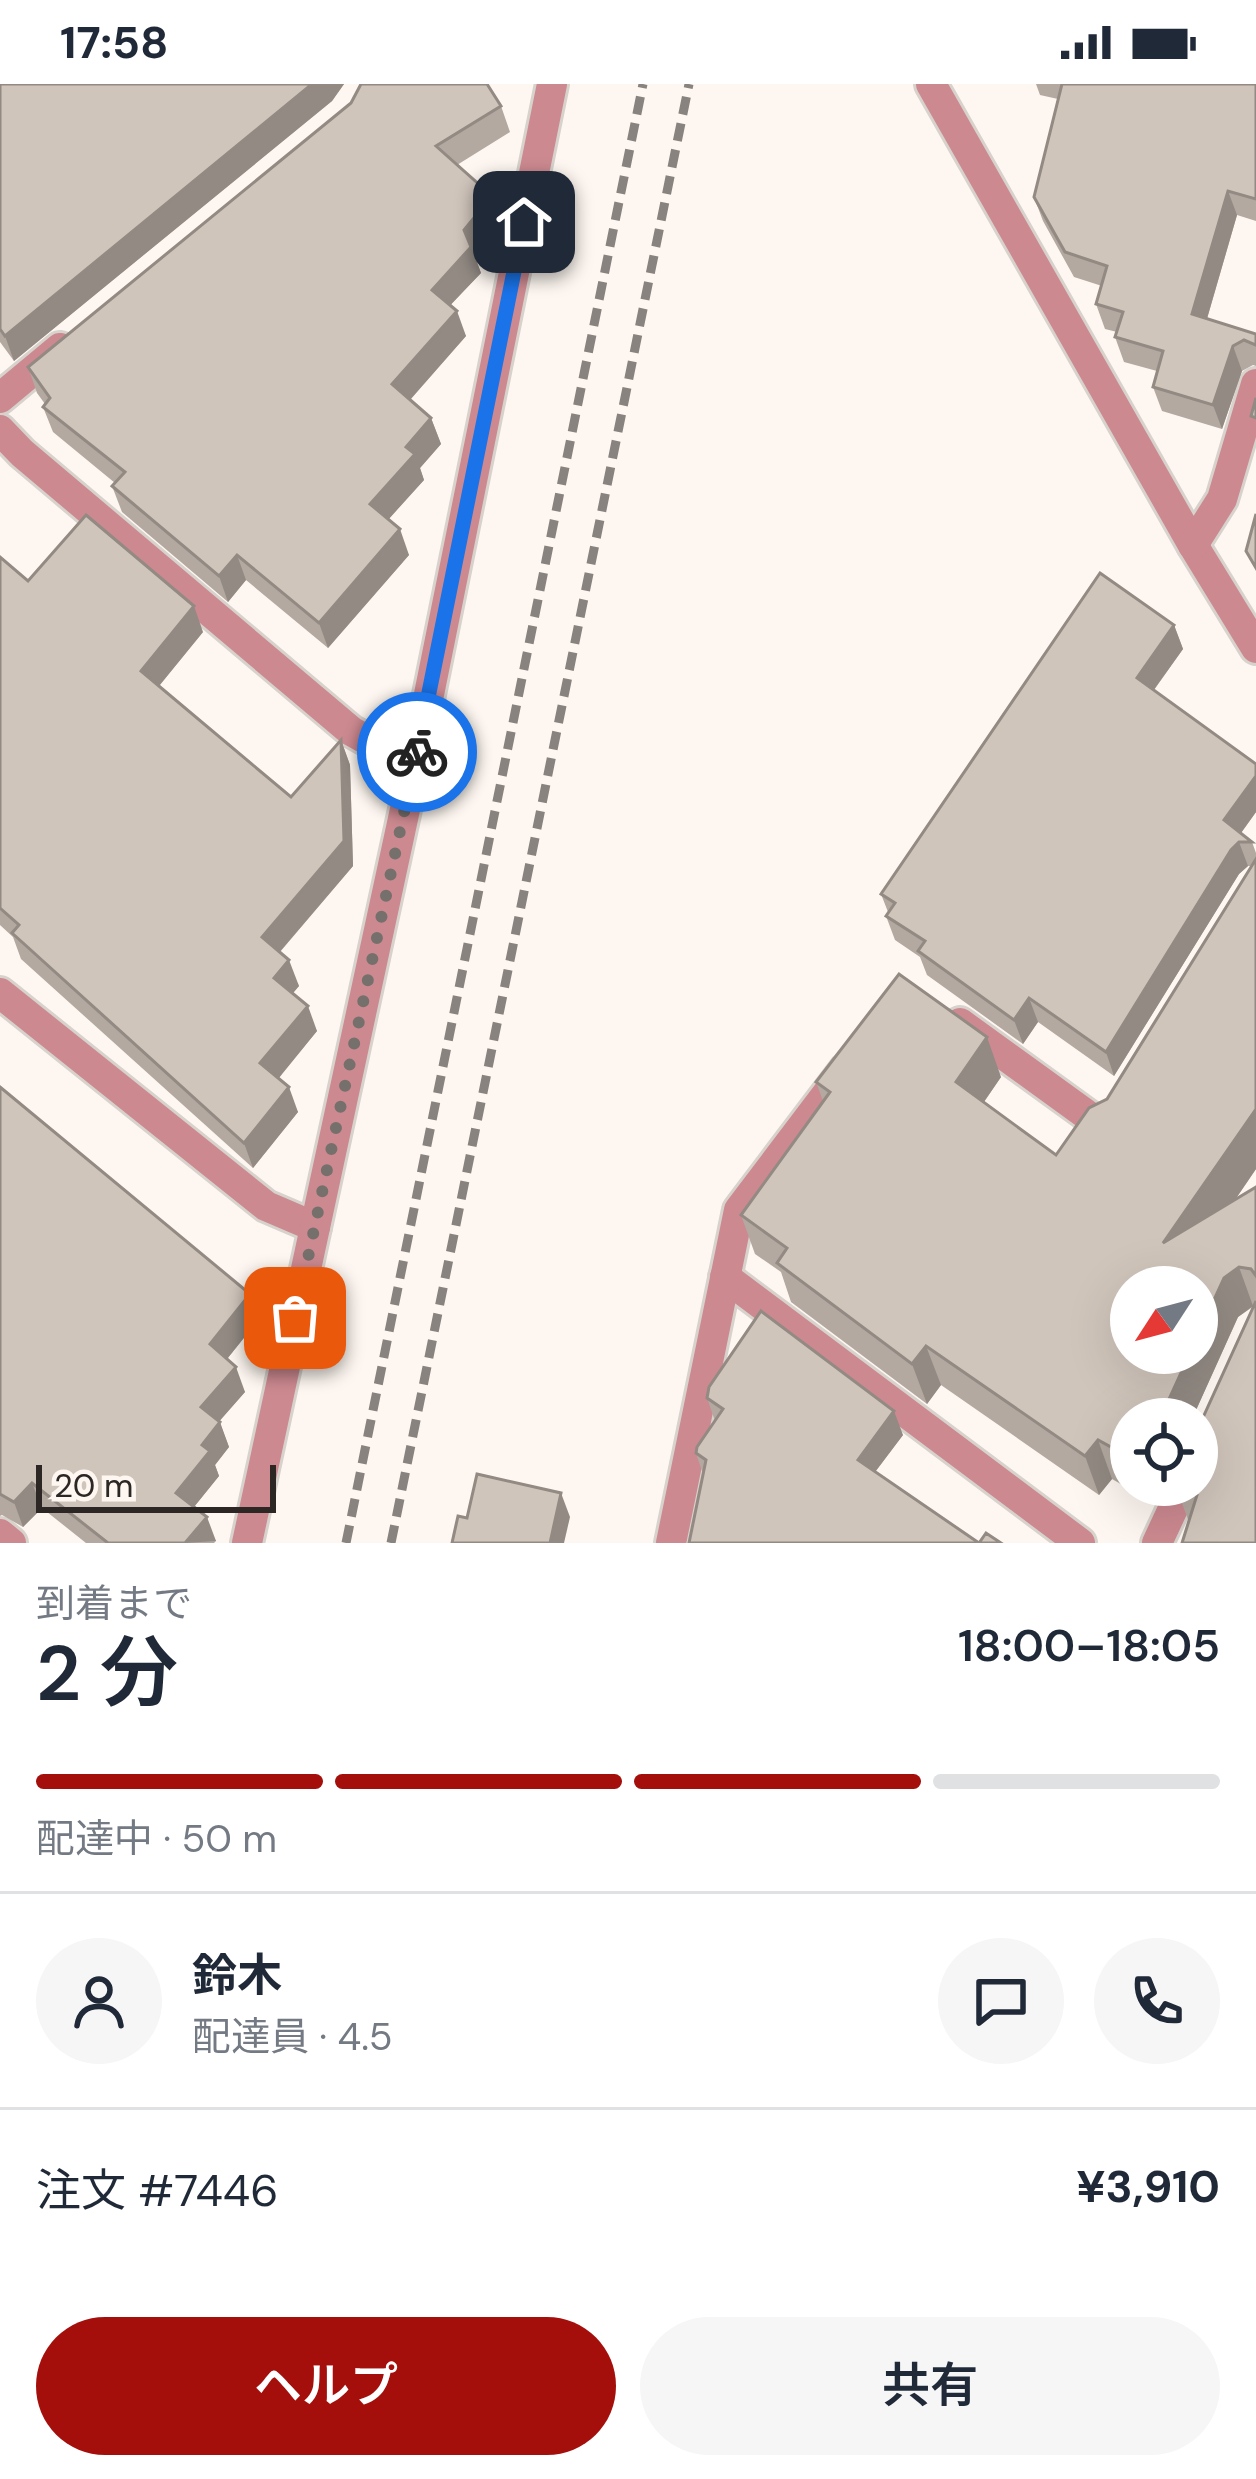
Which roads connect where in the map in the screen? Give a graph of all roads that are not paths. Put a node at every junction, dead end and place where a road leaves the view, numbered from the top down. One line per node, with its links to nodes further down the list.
1 (552, 84): 9 (street)
2 (931, 84): 7 (street)
3 (92, 323): 5 (street)
4 (1256, 384): 7 (street)
5 (0, 398)
6 (0, 430): 9 (street)
7 (1193, 545): 8 (street)
8 (1256, 648)
9 (418, 749): 14 (street)
10 (0, 993): 14 (street)
11 (944, 1012): 13 (street)
12 (866, 1042): 15 (street)
13 (1131, 1087)
14 (315, 1227): 19 (street)
15 (725, 1277): 20 (street); 21 (street)
16 (1174, 1506): 22 (street)
17 (0, 1534): 18 (street)
18 (11, 1543)
19 (247, 1543)
20 (671, 1543)
21 (1080, 1543)
22 (1157, 1543)

